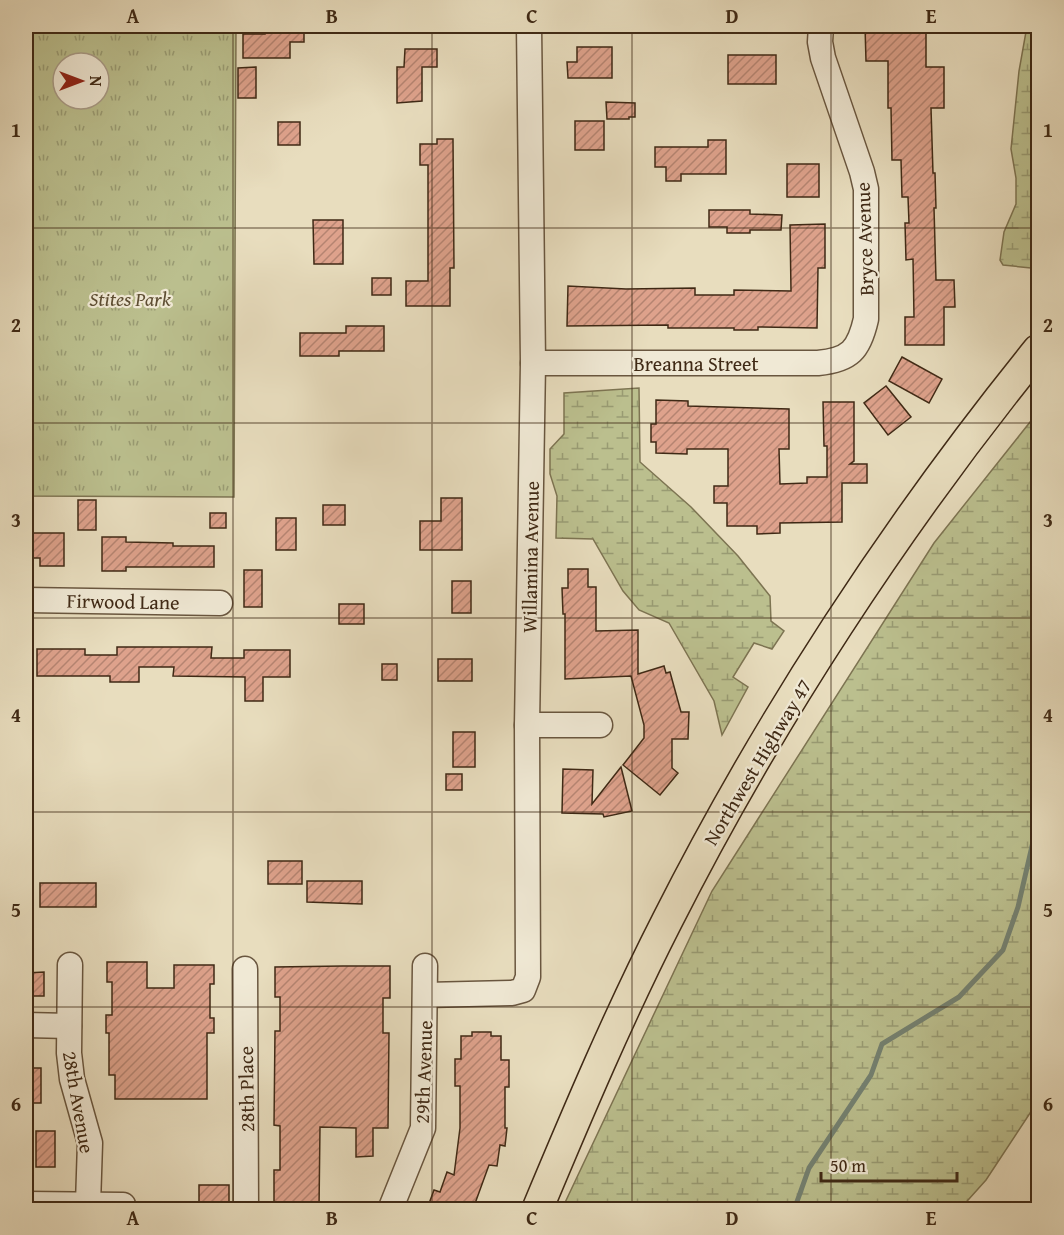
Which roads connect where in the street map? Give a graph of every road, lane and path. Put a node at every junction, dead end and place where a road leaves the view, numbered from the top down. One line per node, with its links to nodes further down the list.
1 (529, 26): 5 (street, Willamina Avenue)
2 (821, 26): 3 (street, Bryce Avenue)
3 (856, 349): 5 (street, Breanna Street)
4 (1038, 350): 21 (main road, Northwest Highway 47)
5 (533, 363): 9 (street, Willamina Avenue)
6 (26, 600): 7 (street, Firwood Lane)
7 (220, 603)
8 (600, 724): 9 (street)
9 (527, 725): 13 (street, Willamina Avenue)
10 (70, 965): 15 (street, 28th Avenue)
11 (425, 966): 13 (street, 29th Avenue)
12 (244, 969): 19 (street, 28th Place)
13 (426, 995): 20 (street, 29th Avenue)
14 (26, 1025): 15 (street)
15 (69, 1026): 17 (street, 28th Avenue)
16 (26, 1204): 17 (street)
17 (88, 1204): 18 (street)
18 (123, 1205)
19 (246, 1209)
20 (390, 1209)
21 (537, 1209)

